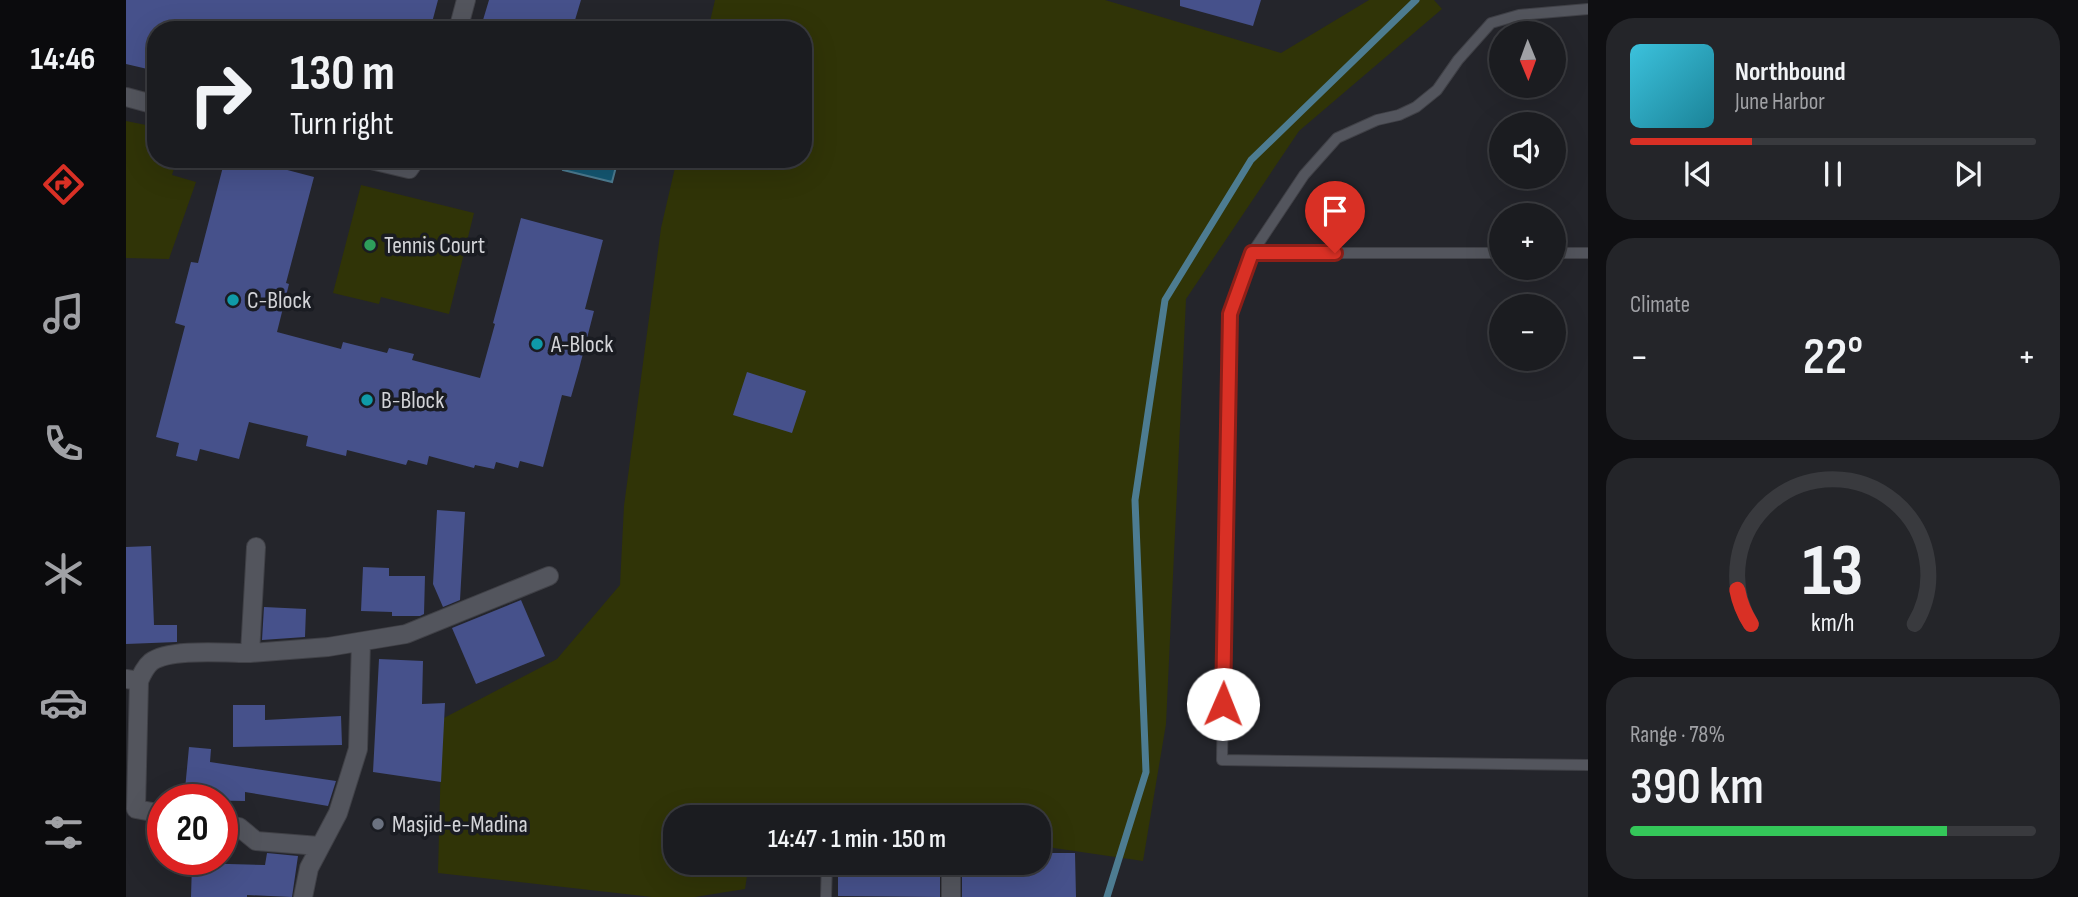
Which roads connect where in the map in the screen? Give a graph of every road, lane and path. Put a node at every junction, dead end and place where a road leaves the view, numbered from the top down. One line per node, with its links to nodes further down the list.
1 (466, 0): 3 (street)
2 (1588, 9): 6 (lane)
3 (460, 21)
4 (126, 97): 5 (street)
5 (147, 103)
6 (1252, 253): 7 (lane); 15 (lane)
7 (1489, 253)
8 (1566, 253): 9 (lane)
9 (1588, 253)
10 (256, 547): 13 (street)
11 (549, 576): 12 (street)
12 (361, 642): 13 (street); 18 (street)
13 (250, 653): 14 (street)
14 (133, 680): 16 (street)
15 (1588, 765)
16 (147, 811)
17 (238, 827): 18 (street)
18 (319, 846): 21 (street)
19 (827, 875): 22 (lane)
20 (951, 875): 23 (street)
21 (303, 897)
22 (826, 897)
23 (951, 897)

